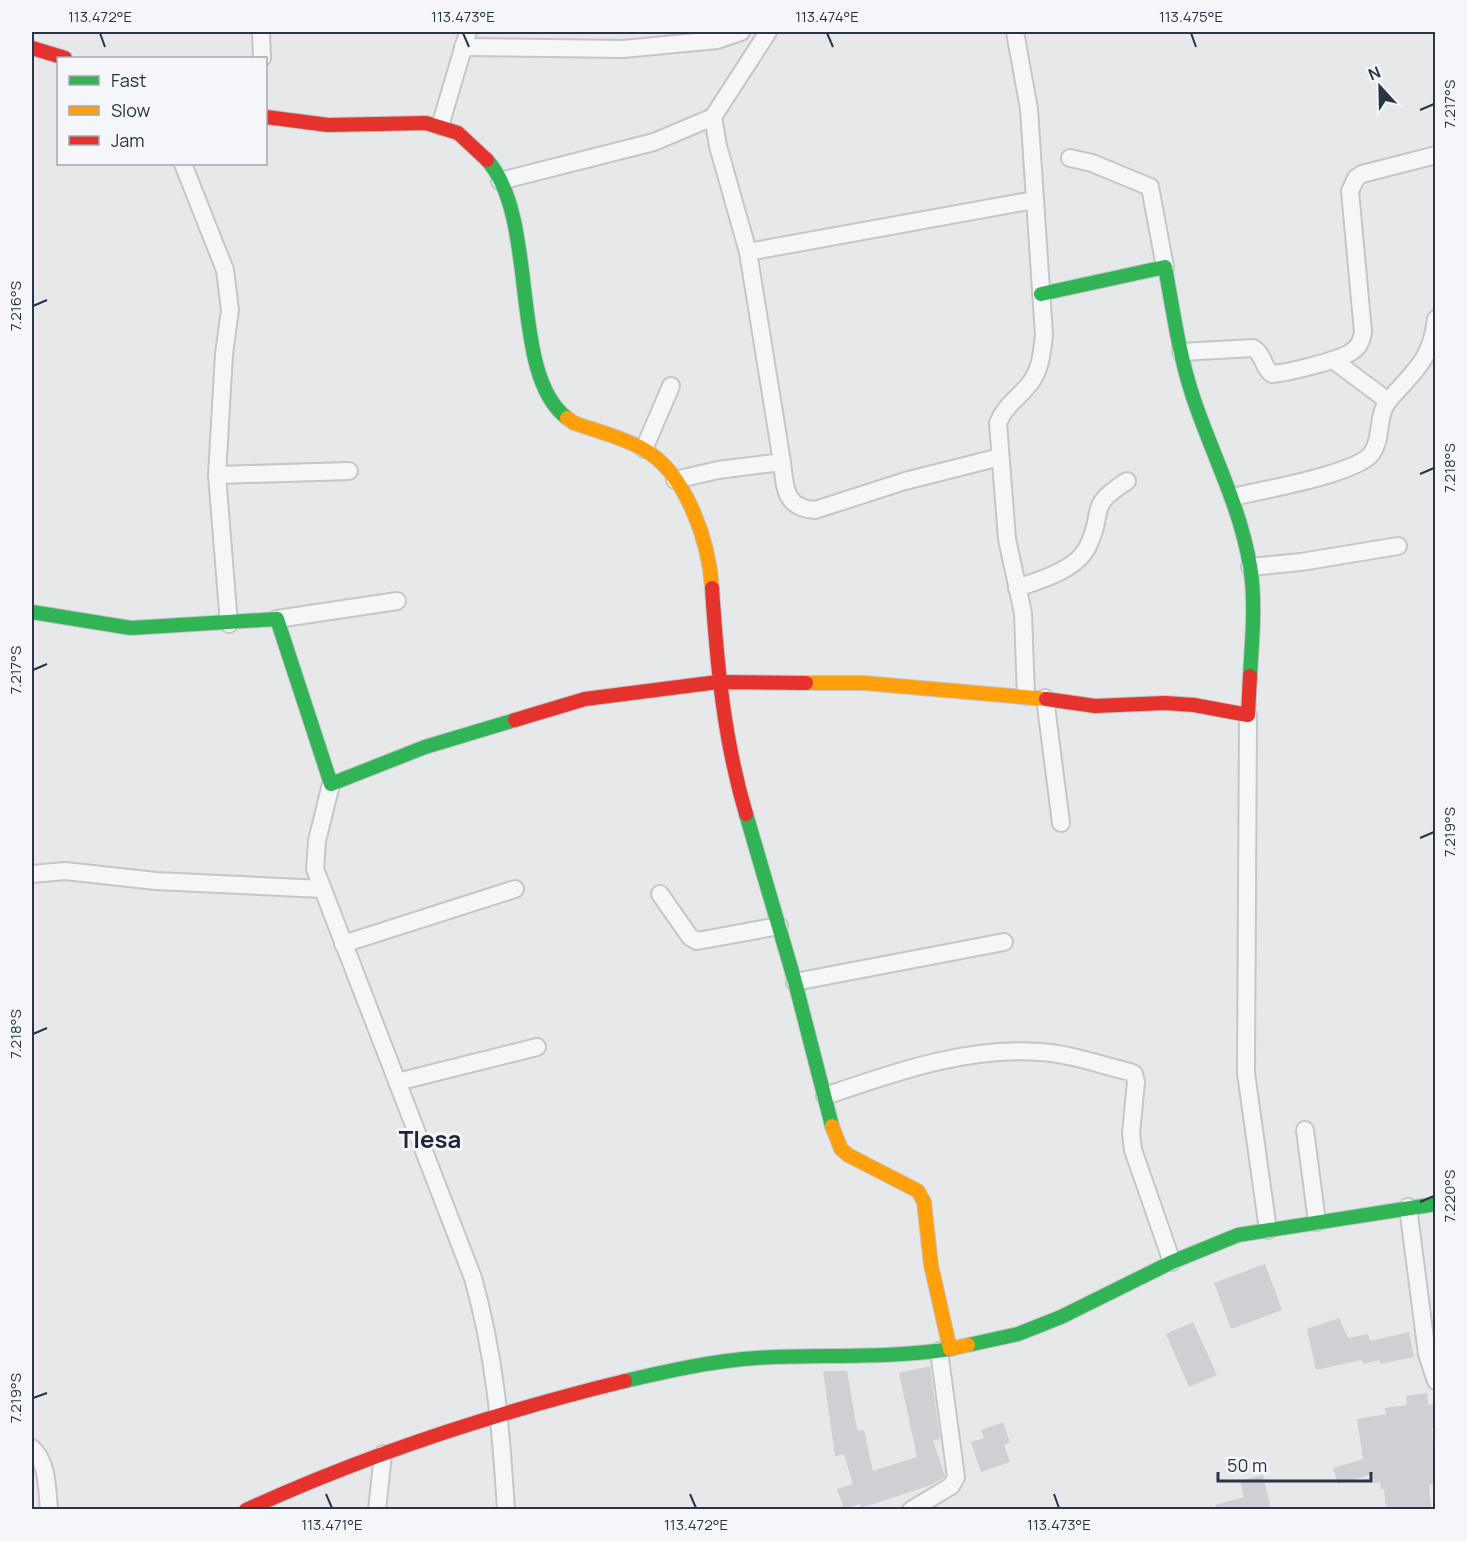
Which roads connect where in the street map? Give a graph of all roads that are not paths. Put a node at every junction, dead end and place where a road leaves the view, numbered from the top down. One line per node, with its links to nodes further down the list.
1 (261, 32): 8 (street)
2 (741, 32): 5 (street)
3 (768, 32): 10 (street)
4 (1016, 32): 16 (street)
5 (465, 39): 11 (street)
6 (32, 48): 7 (street)
7 (62, 57)
8 (262, 57)
9 (267, 117): 11 (street)
10 (713, 117): 15 (street); 17 (street)
11 (440, 126): 15 (street)
12 (1436, 154): 22 (street)
13 (1070, 158): 18 (street)
14 (183, 165): 29 (street)
15 (500, 181): 25 (street)
16 (1035, 200): 17 (street); 19 (street)
17 (748, 252): 27 (street)
18 (1165, 267): 19 (street); 21 (street)
19 (1041, 294): 26 (street)
20 (1436, 319): 24 (street)
21 (1180, 352): 22 (street); 32 (street)
22 (1333, 360): 24 (street)
23 (671, 386): 25 (street)
24 (1388, 401): 32 (street)
25 (644, 449): 30 (street)
26 (1000, 457): 27 (street); 35 (street)
27 (782, 462): 30 (street)
28 (349, 471): 29 (street)
29 (217, 475): 39 (street)
30 (675, 480): 40 (street)
31 (1127, 481): 35 (street)
32 (1233, 497): 34 (street)
33 (1398, 546): 34 (street)
34 (1250, 567): 43 (street)
35 (1017, 588): 41 (street)
36 (396, 601): 38 (street)
37 (32, 612): 39 (street)
38 (278, 619): 39 (street); 44 (street)
39 (229, 624)
40 (718, 682): 41 (street); 44 (street); 50 (street)
41 (1026, 696): 42 (street)
42 (1045, 698): 43 (street); 45 (street)
43 (1248, 715): 61 (street)
44 (331, 784): 47 (street)
45 (1062, 823)
46 (32, 874): 47 (street)
47 (322, 889): 52 (street)
48 (515, 889): 52 (street)
49 (660, 894): 50 (street)
50 (779, 926): 53 (street)
51 (1004, 942): 53 (street)
52 (343, 944): 55 (street)
53 (795, 981): 56 (street)
54 (537, 1047): 55 (street)
55 (397, 1082): 65 (street)
56 (825, 1096): 62 (street); 63 (street)
57 (1305, 1130): 60 (street)
58 (1436, 1204): 59 (street)
59 (1408, 1207): 60 (street); 64 (street)
60 (1317, 1222): 61 (street)
61 (1268, 1230): 62 (street)
62 (1172, 1262): 63 (street)
63 (944, 1350): 65 (street); 72 (street)
64 (1436, 1381)
65 (500, 1414): 67 (street); 71 (street)
66 (32, 1448): 68 (street)
67 (383, 1454): 69 (street); 70 (street)
68 (49, 1509)
69 (246, 1509)
70 (377, 1509)
71 (506, 1509)
72 (910, 1509)

